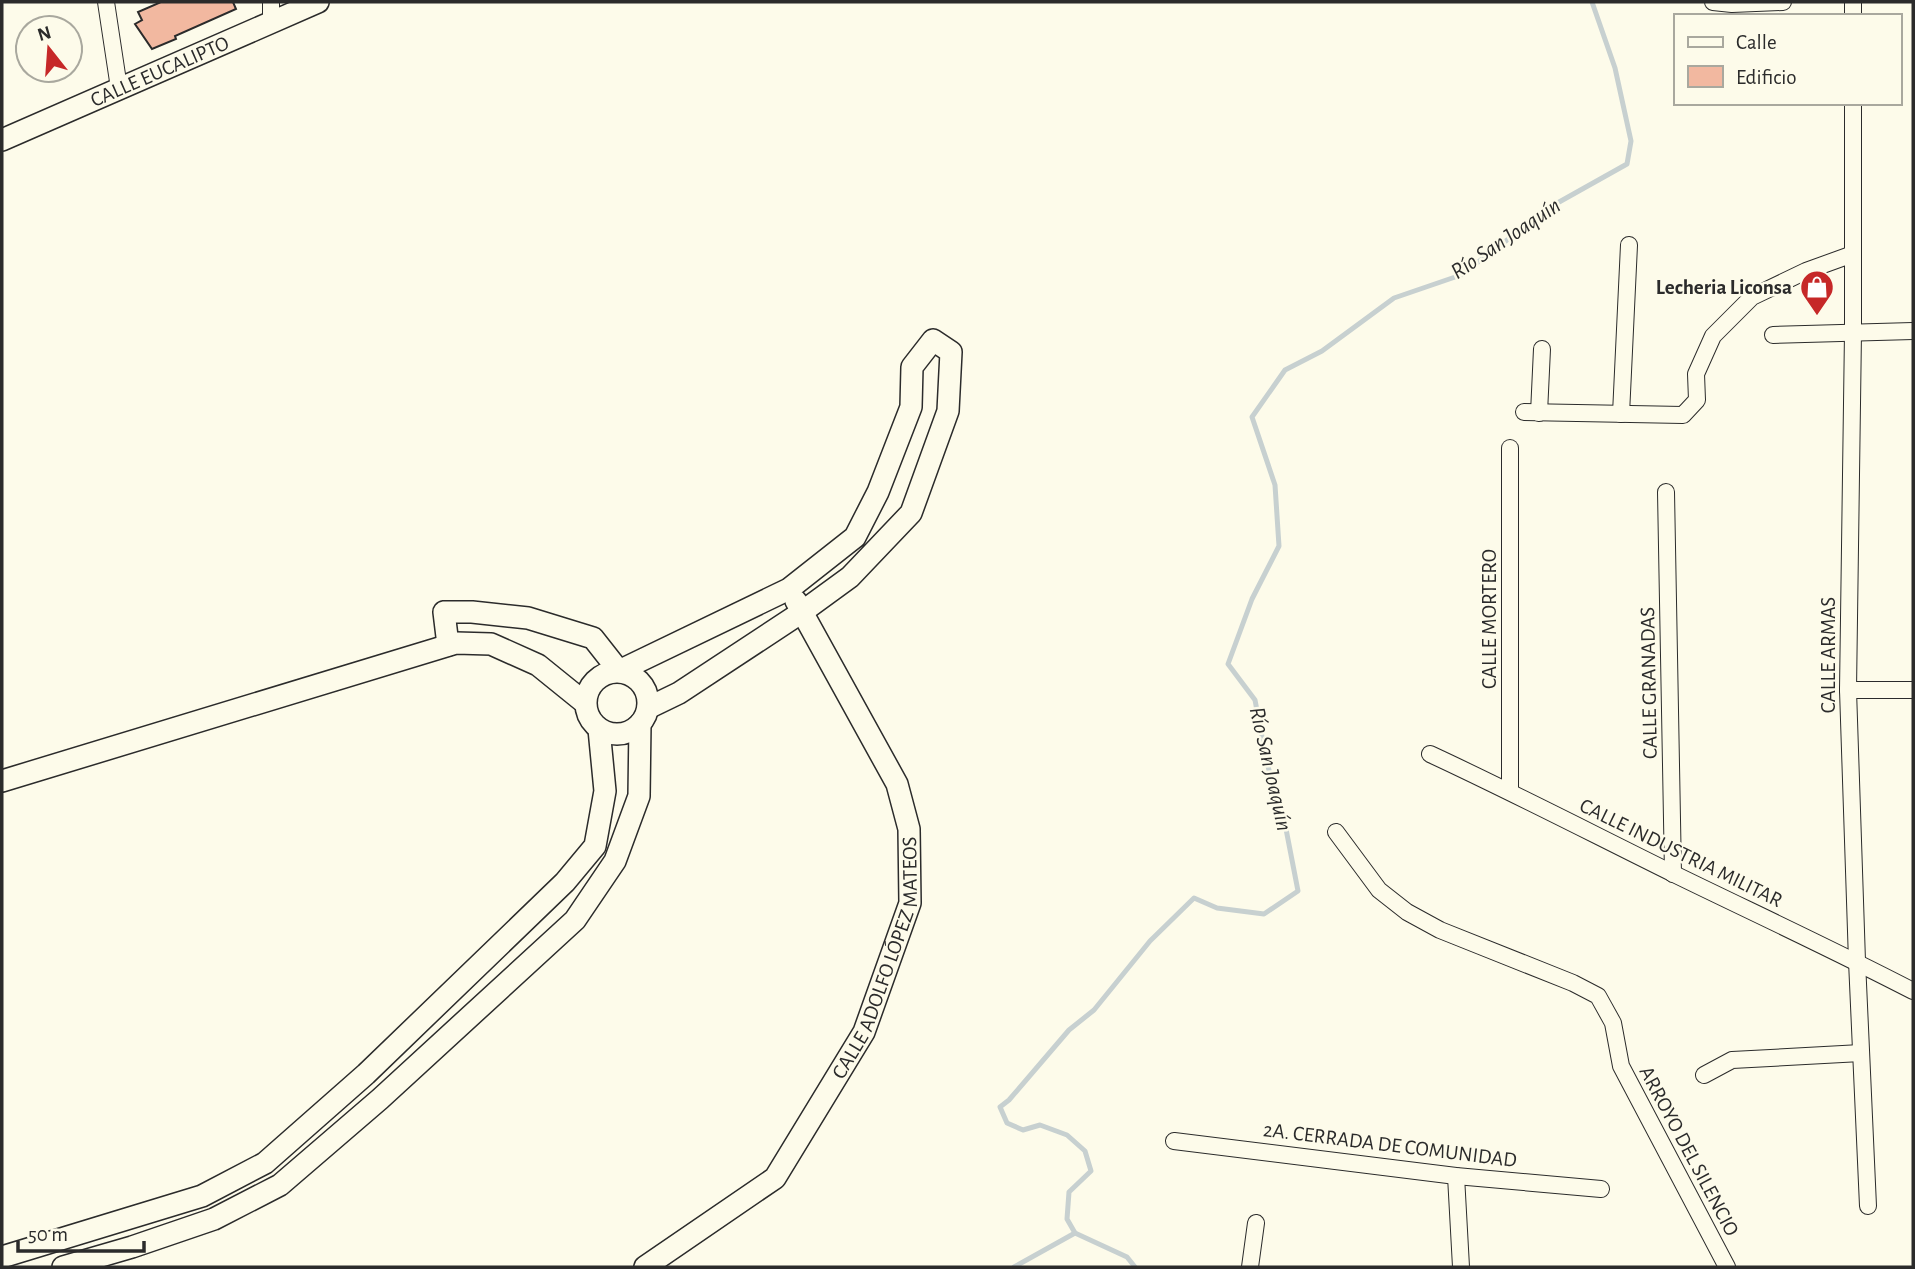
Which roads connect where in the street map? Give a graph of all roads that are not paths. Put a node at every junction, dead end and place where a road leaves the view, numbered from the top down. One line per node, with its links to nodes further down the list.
1 (106, 2): 6 (street)
2 (318, 2): 5 (street, CALLE EUCALIPTO)
3 (1713, 2): 4 (street)
4 (1783, 2)
5 (271, 12): 6 (street, CALLE EUCALIPTO)
6 (119, 88): 8 (street, CALLE EUCALIPTO)
7 (1853, 105): 10 (street, CALLE ARMAS)
8 (2, 140)
9 (1629, 245): 15 (street)
10 (1853, 254): 12 (street, CALLE ARMAS); 15 (street)
11 (1913, 331): 12 (street)
12 (1853, 332): 13 (street); 22 (street, CALLE ARMAS)
13 (1773, 335)
14 (1542, 349): 15 (street)
15 (1621, 414)
16 (1510, 447): 29 (street, CALLE MORTERO)
17 (1666, 492): 31 (street, CALLE GRANADAS)
18 (789, 589): 19 (street, CALLE ADOLFO LÓPEZ MATEOS); 19 (street); 21 (street)
19 (802, 611): 25 (street); 43 (street, CALLE ADOLFO LÓPEZ MATEOS)
20 (448, 645): 21 (street); 24 (street); 28 (street)
21 (619, 671): 24 (street); 25 (street)
22 (1848, 690): 23 (street); 32 (street, CALLE ARMAS)
23 (1913, 690)
24 (585, 703): 26 (street)
25 (644, 716): 26 (street); 42 (street)
26 (599, 729): 41 (street)
27 (1430, 754): 29 (street, CALLE INDUSTRIA MILITAR)
28 (2, 781)
29 (1510, 791): 31 (street, CALLE INDUSTRIA MILITAR)
30 (1336, 832): 46 (street, ARROYO DEL SILENCIO)
31 (1674, 874): 32 (street, CALLE INDUSTRIA MILITAR)
32 (1857, 961): 33 (street, CALLE INDUSTRIA MILITAR); 34 (street, CALLE ARMAS)
33 (1913, 991)
34 (1861, 1054): 35 (street); 39 (street, CALLE ARMAS)
35 (1704, 1075)
36 (1174, 1141): 37 (street, 2A. CERRADA DE COMUNIDAD)
37 (1456, 1176): 38 (street, 2A. CERRADA DE COMUNIDAD); 45 (street)
38 (1601, 1189)
39 (1868, 1206)
40 (1256, 1223): 44 (street)
41 (2, 1257)
42 (63, 1267)
43 (645, 1267)
44 (1250, 1267)
45 (1461, 1267)
46 (1727, 1267)

